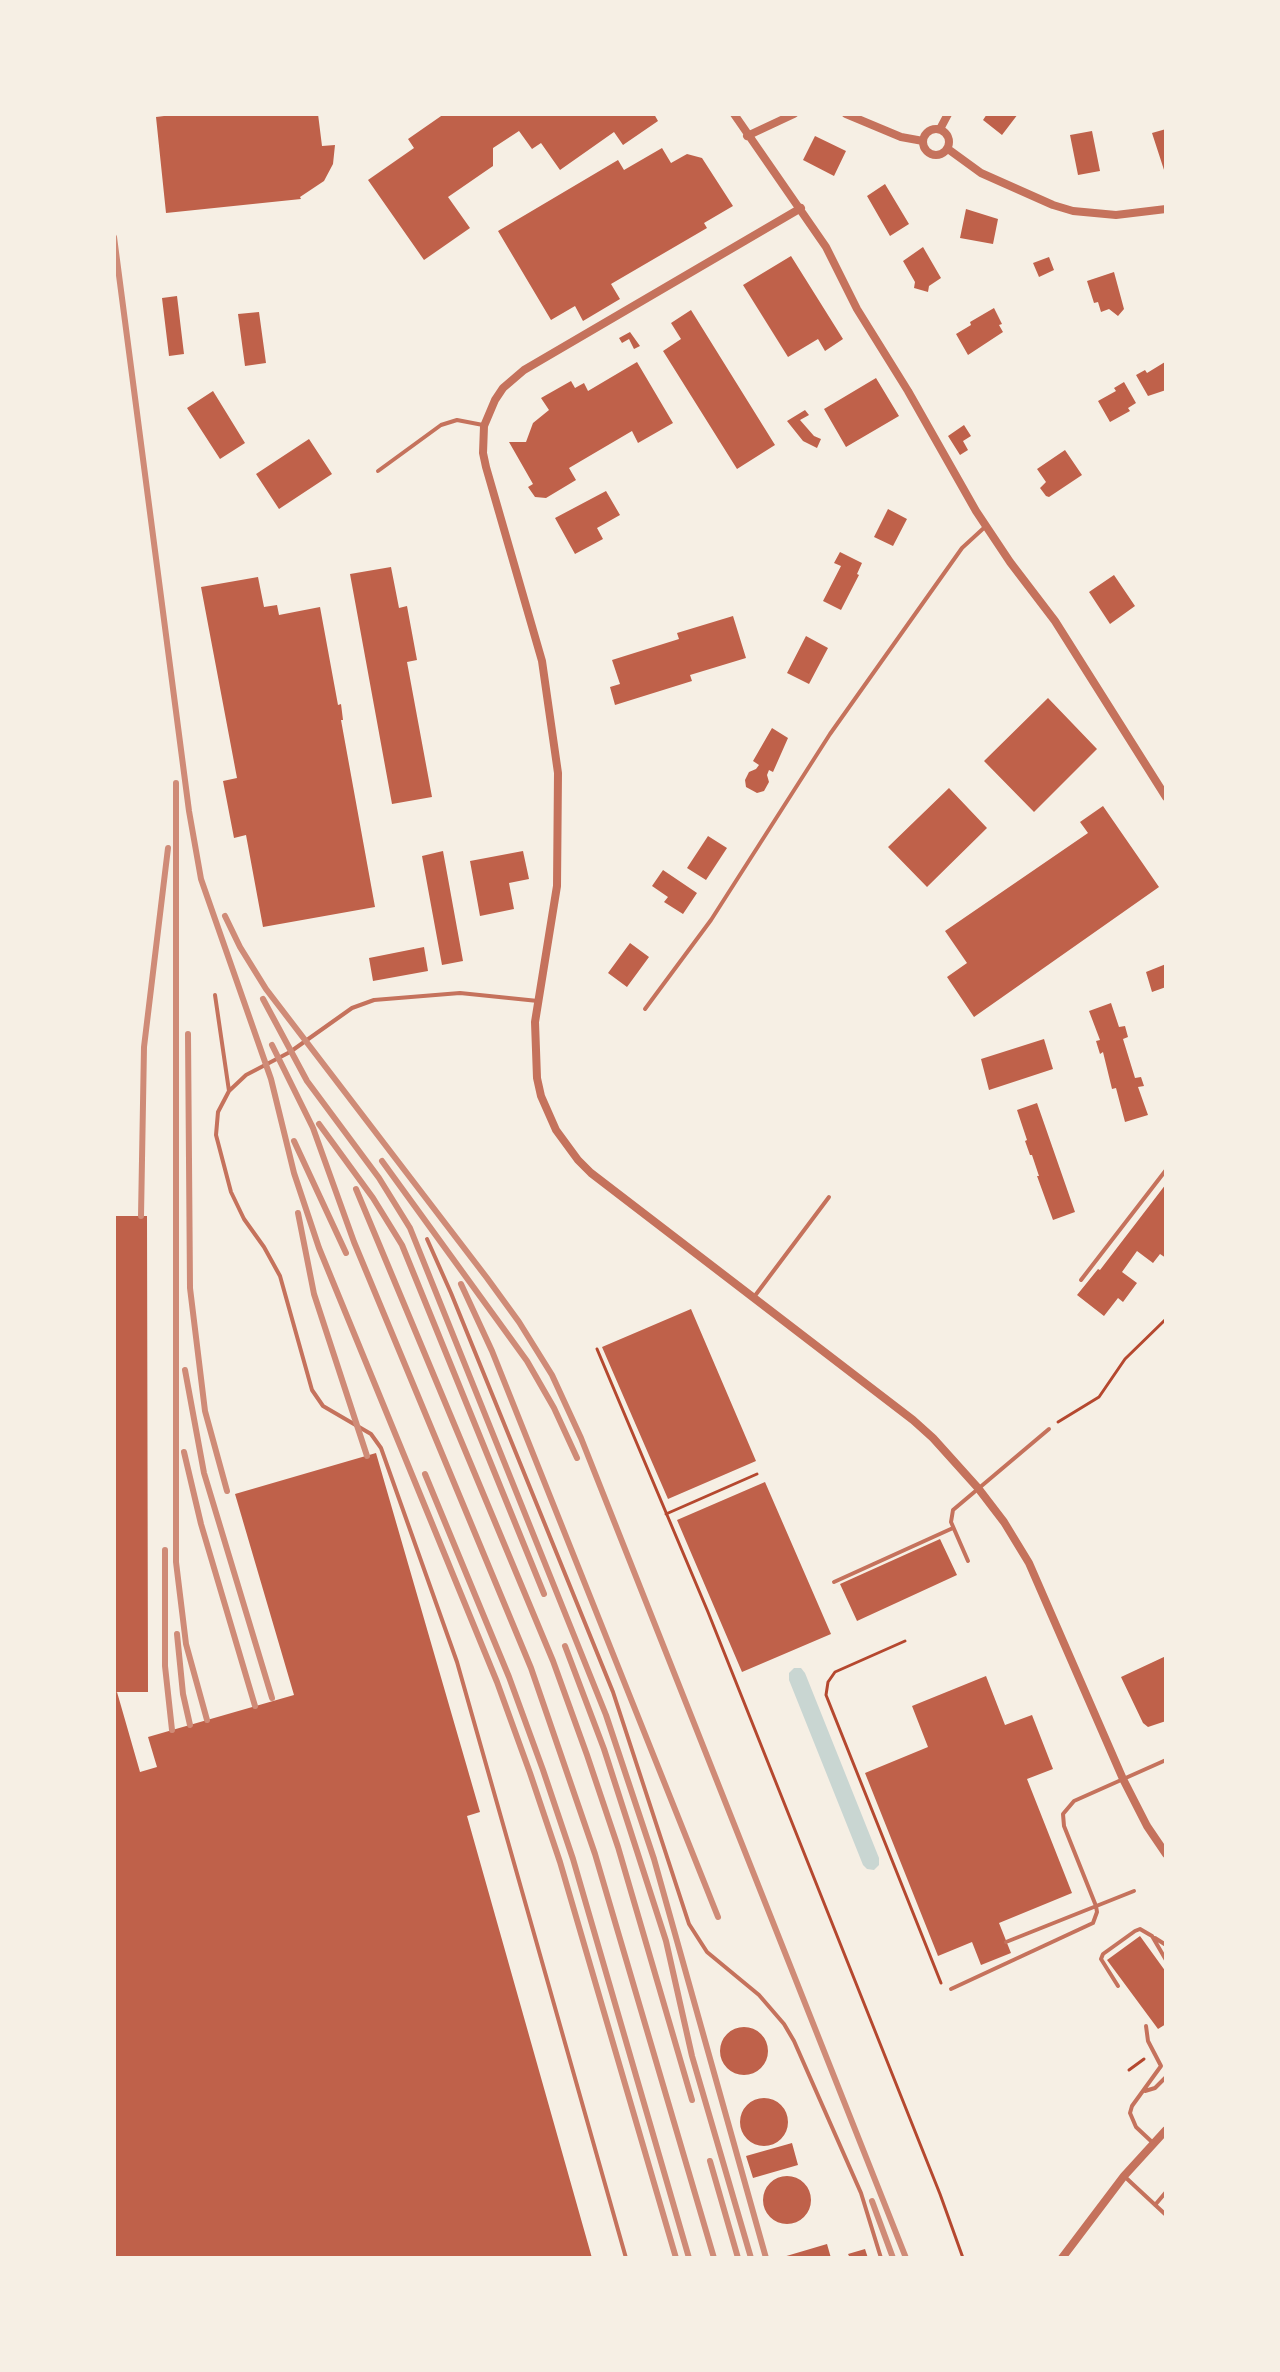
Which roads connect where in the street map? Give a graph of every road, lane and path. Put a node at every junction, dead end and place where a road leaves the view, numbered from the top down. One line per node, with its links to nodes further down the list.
1 (734, 114): 6 (street)
2 (794, 114): 6 (street)
3 (846, 114): 7 (street)
4 (948, 114): 5 (street)
5 (940, 129): 7 (street); 8 (street)
6 (747, 136): 9 (street)
7 (923, 141): 8 (street)
8 (948, 149): 10 (street)
9 (801, 208): 11 (street); 13 (street)
10 (1166, 209)
11 (484, 426): 12 (lane); 16 (street)
12 (378, 471)
13 (986, 526): 14 (street); 17 (lane)
14 (1166, 797)
15 (215, 995): 18 (lane)
16 (538, 1001): 18 (lane); 23 (street)
17 (645, 1009)
18 (229, 1091): 56 (lane)
19 (1166, 1170): 22 (lane)
20 (829, 1197): 23 (lane)
21 (427, 1239): 57 (lane)
22 (1081, 1280)
23 (754, 1297): 28 (street)
24 (1166, 1319): 26 (path)
25 (597, 1349): 29 (path)
26 (1049, 1429): 28 (lane)
27 (757, 1474): 29 (path)
28 (978, 1488): 30 (lane); 35 (street)
29 (666, 1514): 58 (path)
30 (953, 1528): 31 (lane); 32 (lane)
31 (968, 1561)
32 (834, 1582)
33 (905, 1641): 44 (path)
34 (1166, 1758): 35 (lane)
35 (1123, 1779): 36 (street); 38 (lane)
36 (1166, 1854)
37 (1134, 1891): 38 (lane)
38 (1096, 1906): 40 (lane); 44 (lane)
39 (1152, 1936): 41 (lane); 42 (lane); 43 (lane)
40 (1006, 1942)
41 (1166, 1945)
42 (1166, 1960)
43 (1118, 1986)
44 (951, 1989)
45 (1146, 2026): 49 (lane)
46 (1136, 2065): 47 (path)
47 (1129, 2070)
48 (1166, 2077): 49 (lane)
49 (1145, 2091): 51 (lane)
50 (1166, 2130): 51 (street)
51 (1153, 2143): 52 (street)
52 (1124, 2176): 54 (lane); 59 (street)
53 (1166, 2192): 54 (lane)
54 (1155, 2205): 55 (lane)
55 (1166, 2215)
56 (626, 2258)
57 (881, 2258)
58 (963, 2258)
59 (1062, 2258)

